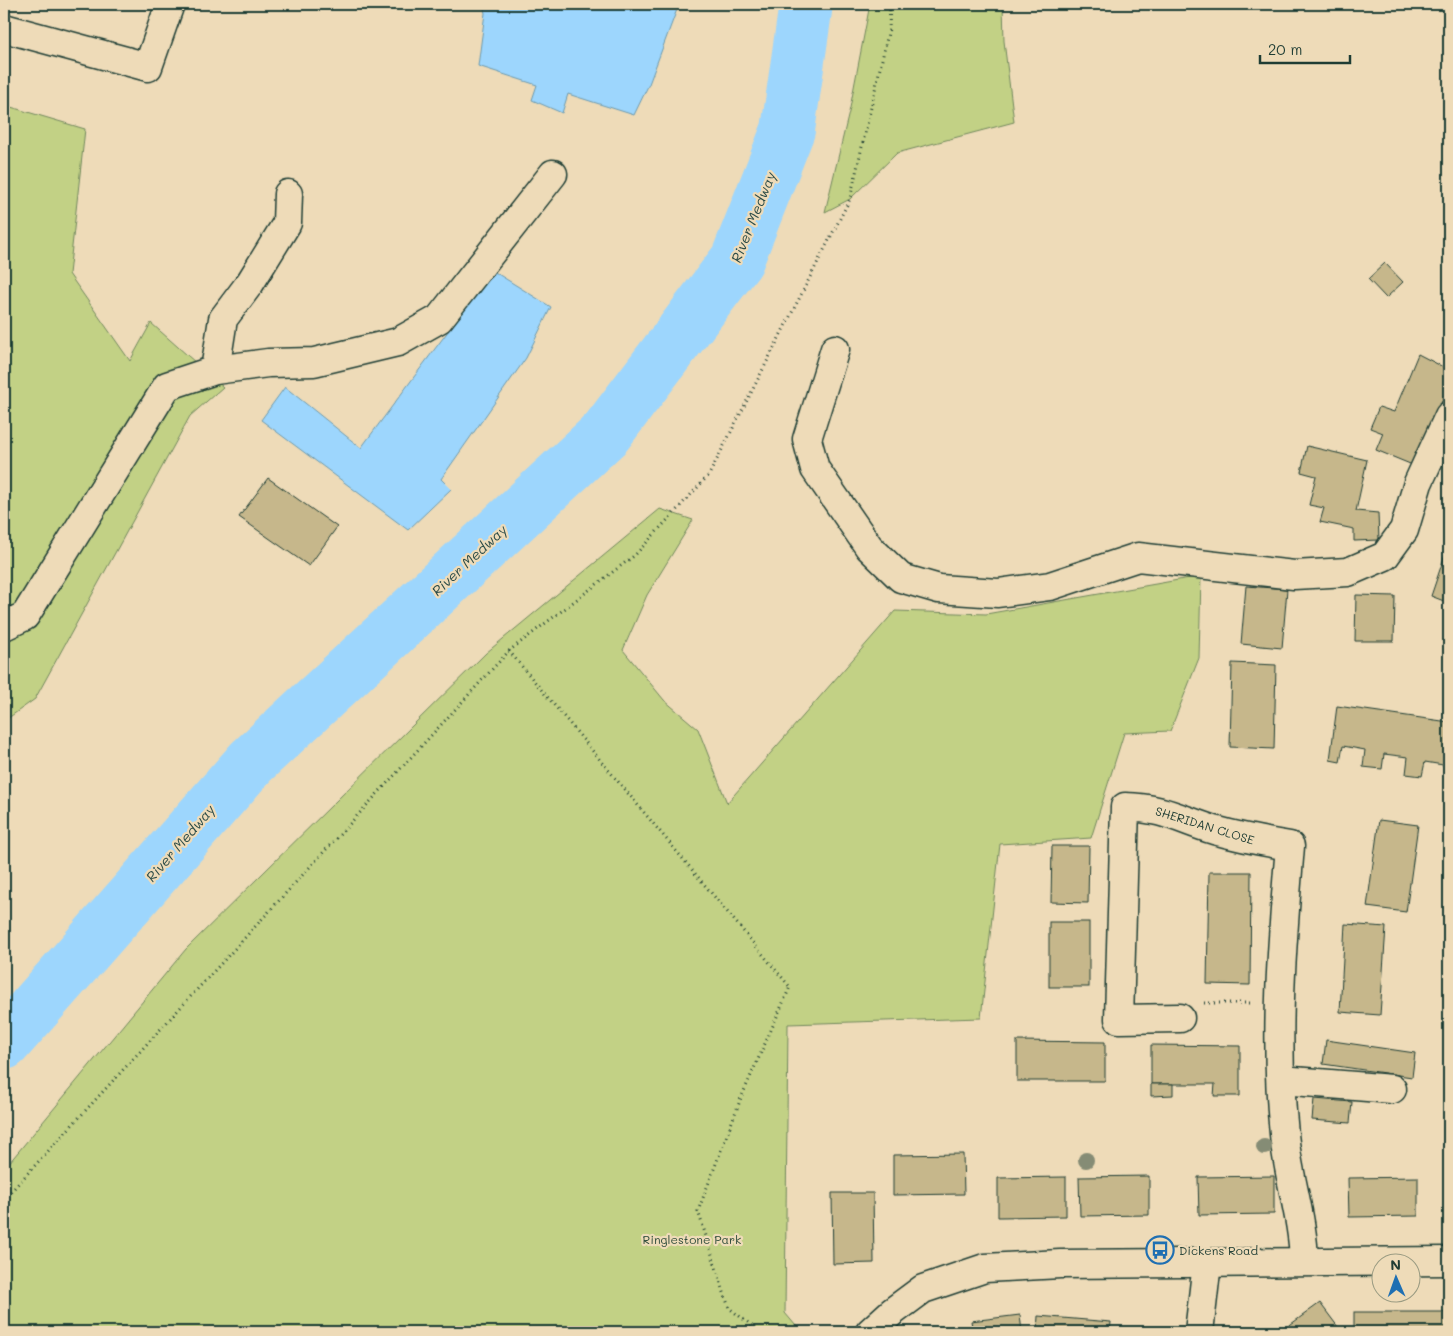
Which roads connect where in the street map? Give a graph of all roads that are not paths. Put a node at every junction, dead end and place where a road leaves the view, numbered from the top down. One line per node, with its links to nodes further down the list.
1 (170, 4): 2 (street)
2 (4, 28)
3 (553, 174): 6 (street)
4 (288, 194): 6 (street)
5 (834, 349): 7 (street)
6 (215, 370): 8 (street)
7 (1449, 416)
8 (4, 626)
9 (1180, 1018): 10 (street, SHERIDAN CLOSE)
10 (1281, 1080): 11 (street); 13 (street, SHERIDAN CLOSE)
11 (1392, 1089)
12 (1449, 1261): 13 (street)
13 (1304, 1262): 14 (street)
14 (1207, 1263): 15 (street); 16 (street)
15 (870, 1332)
16 (1199, 1332)

